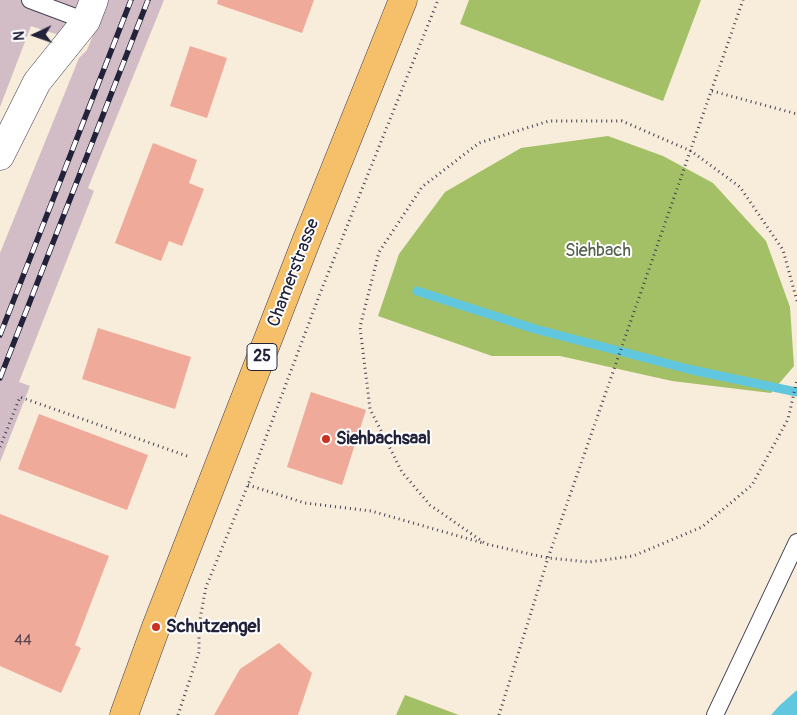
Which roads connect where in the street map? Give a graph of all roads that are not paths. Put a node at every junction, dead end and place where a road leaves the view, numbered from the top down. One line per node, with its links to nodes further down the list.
1 (30, 0): 3 (lane)
2 (403, 0): 6 (main road, Chamerstrasse / 25)
3 (90, 11): 4 (street)
4 (0, 156)
5 (797, 542): 7 (lane)
6 (124, 715)
7 (715, 715)

